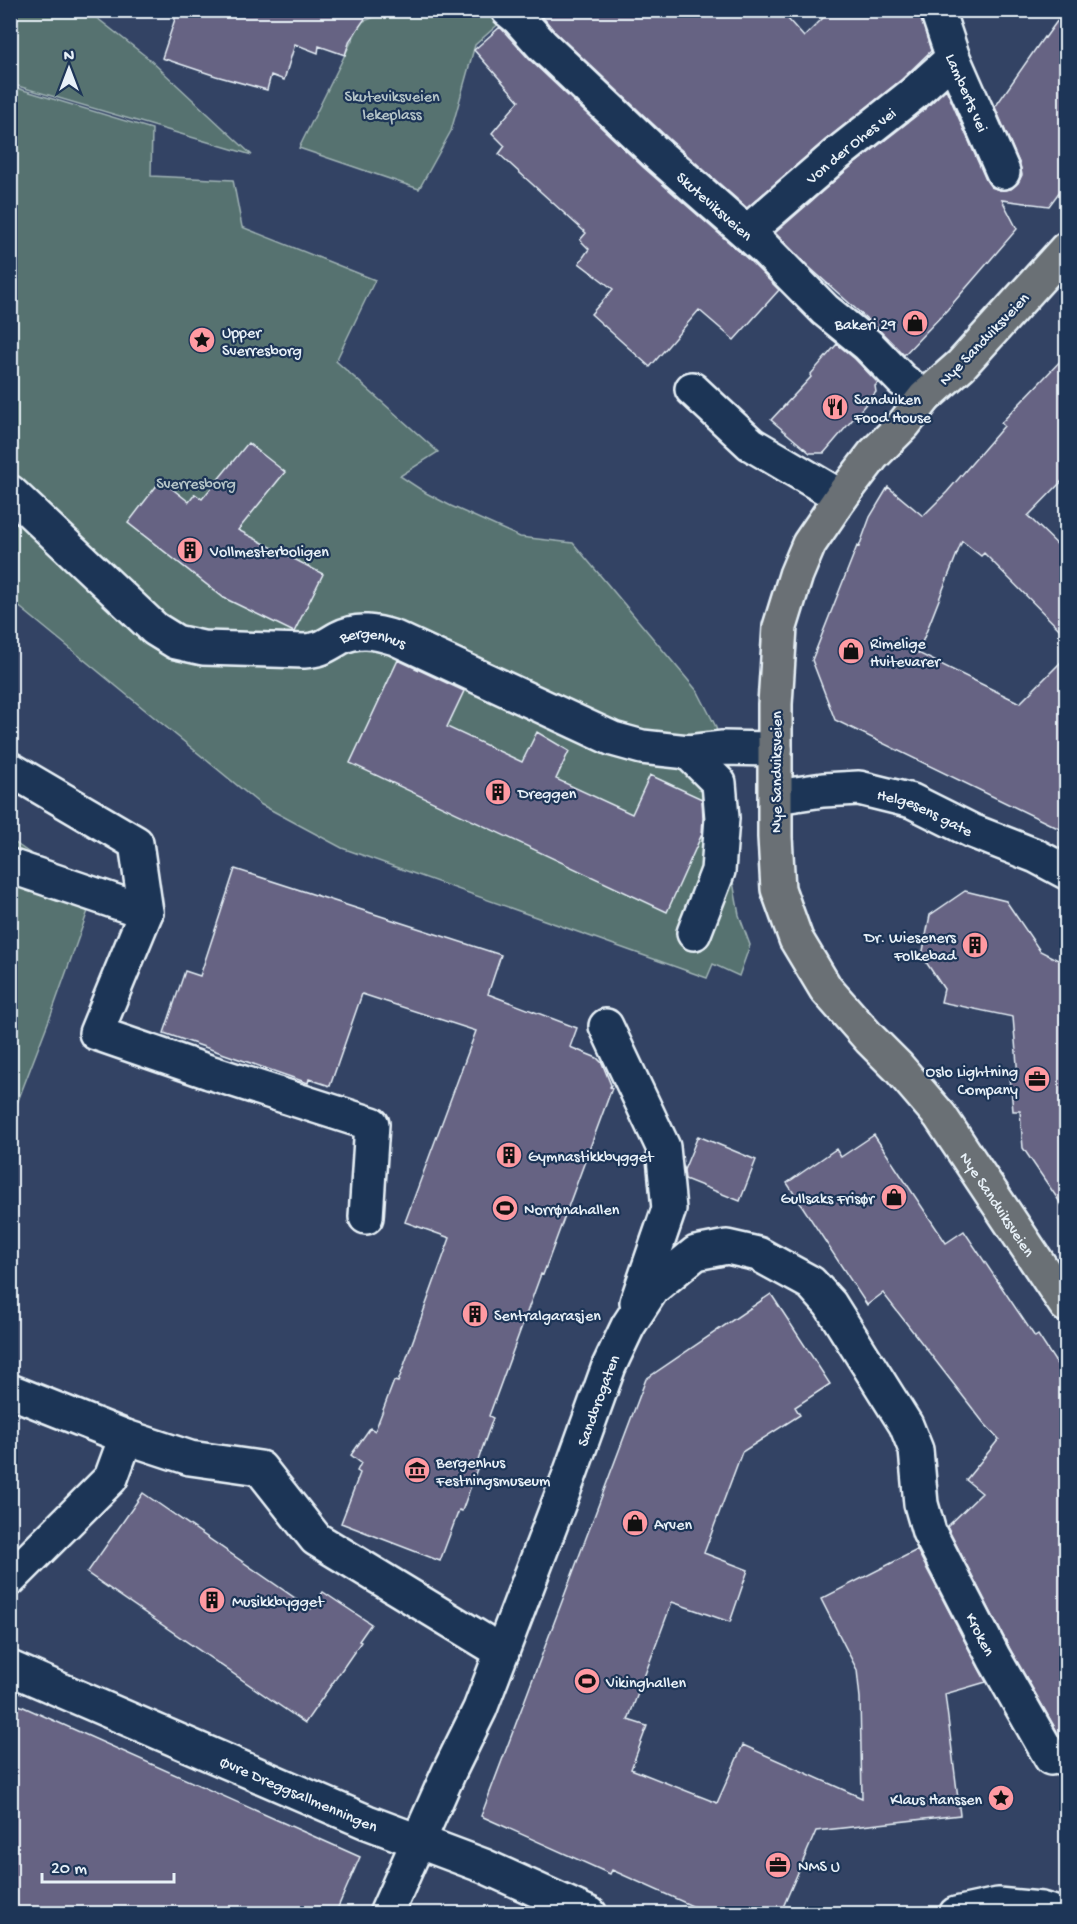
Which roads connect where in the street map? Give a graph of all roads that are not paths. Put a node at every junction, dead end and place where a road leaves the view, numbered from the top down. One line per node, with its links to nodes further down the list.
1 (508, 10): 5 (street, Skuteviksveien)
2 (937, 10): 3 (street, Lamberts vei)
3 (954, 58): 4 (street, Lamberts vei); 5 (street, Von der Ohes vei)
4 (1003, 172)
5 (747, 232): 8 (street, Skuteviksveien)
6 (1066, 249): 8 (main road, Nye Sandviksveien)
7 (692, 389): 10 (street)
8 (925, 397): 10 (main road, Nye Sandviksveien)
9 (10, 492): 12 (street, Bergenhus)
10 (841, 497): 11 (main road, Nye Sandviksveien)
11 (775, 749): 12 (street, Bergenhus); 14 (main road, Nye Sandviksveien)
12 (688, 753): 18 (street)
13 (10, 769): 17 (street)
14 (776, 797): 16 (street, Helgesens gate); 21 (main road, Nye Sandviksveien)
15 (10, 866): 17 (street)
16 (1066, 872)
17 (146, 912): 20 (street)
18 (694, 933)
19 (606, 1026): 22 (street)
20 (366, 1217)
21 (1066, 1305)
22 (628, 1326): 25 (street, Sandbrogaten); 27 (street, Sandbrogaten)
23 (10, 1392): 24 (street)
24 (126, 1437): 26 (street); 27 (street)
25 (921, 1504): 29 (street, Kroken)
26 (10, 1579)
27 (502, 1652): 30 (street, Sandbrogaten)
28 (10, 1668): 30 (street, Øvre Dreggsallmenningen)
29 (1051, 1758)
30 (419, 1842): 31 (street, Sandbrogaten); 32 (street, Øvre Dreggsallmenningen)
31 (386, 1914)
32 (590, 1914)
33 (956, 1914): 34 (street)
34 (1058, 1914)

